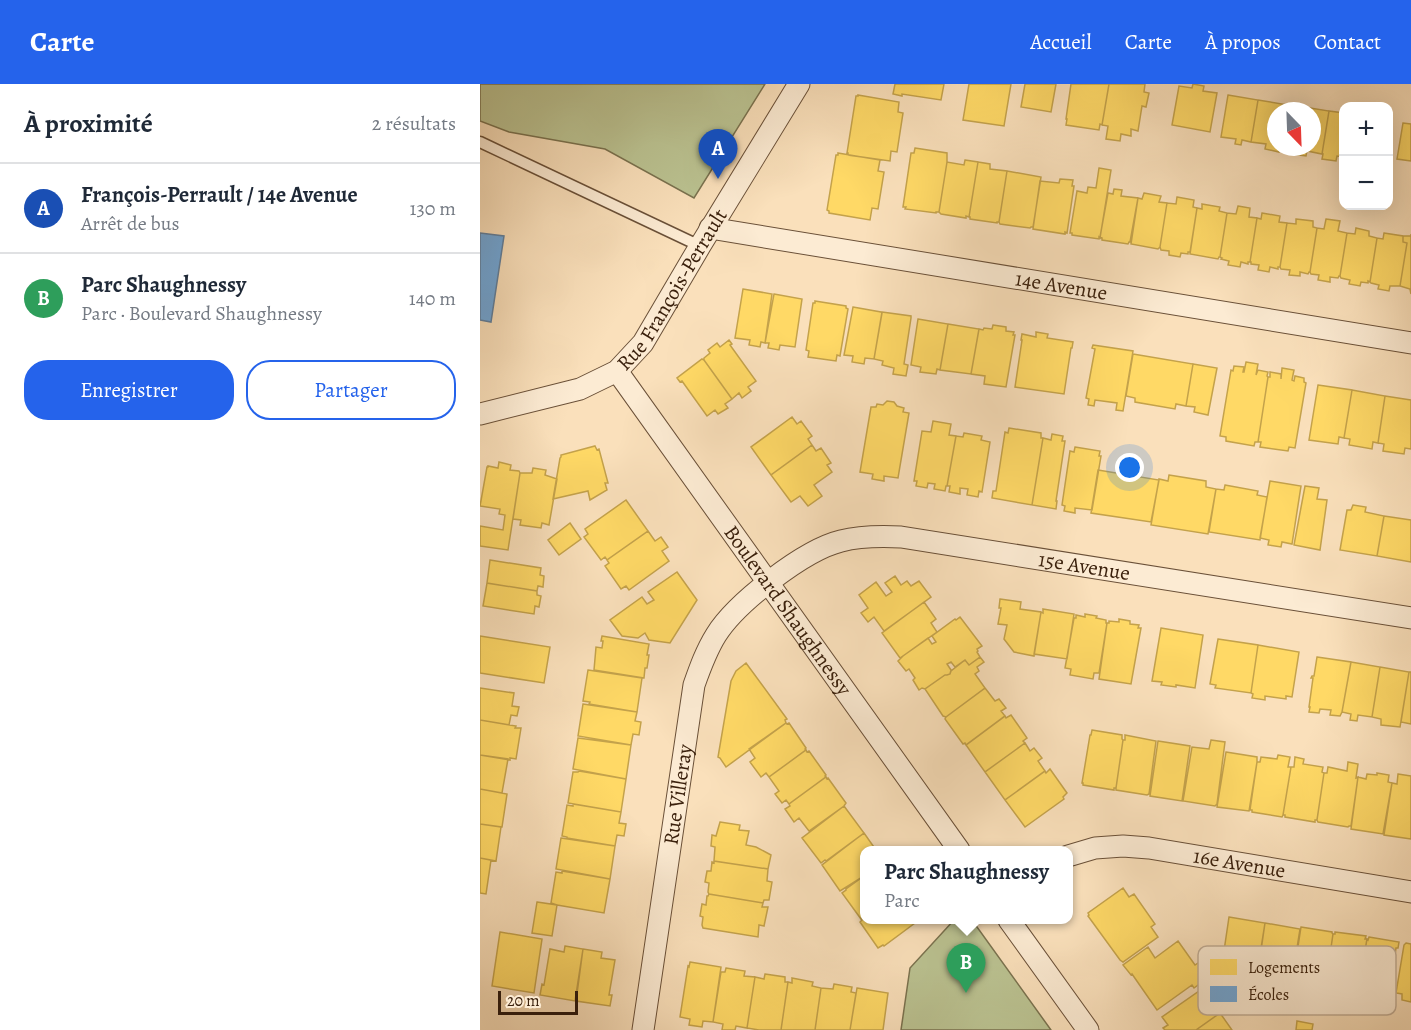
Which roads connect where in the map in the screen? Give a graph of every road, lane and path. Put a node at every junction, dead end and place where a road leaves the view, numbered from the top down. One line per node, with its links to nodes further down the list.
1 (799, 84): 3 (street, Rue François-Perrault)
2 (480, 142): 3 (lane)
3 (705, 237): 4 (street, 14e Avenue); 5 (street, Rue François-Perrault)
4 (1411, 344)
5 (617, 371): 6 (street, Rue François-Perrault); 7 (street, Boulevard Shaughnessy)
6 (480, 414)
7 (768, 583): 8 (street, 15e Avenue); 9 (street, Boulevard Shaughnessy); 13 (street, Rue Villeray)
8 (1411, 618)
9 (956, 846)
10 (1073, 855): 11 (street, 16e Avenue)
11 (1411, 892)
12 (1012, 924): 14 (street)
13 (643, 1030)
14 (1088, 1030)

